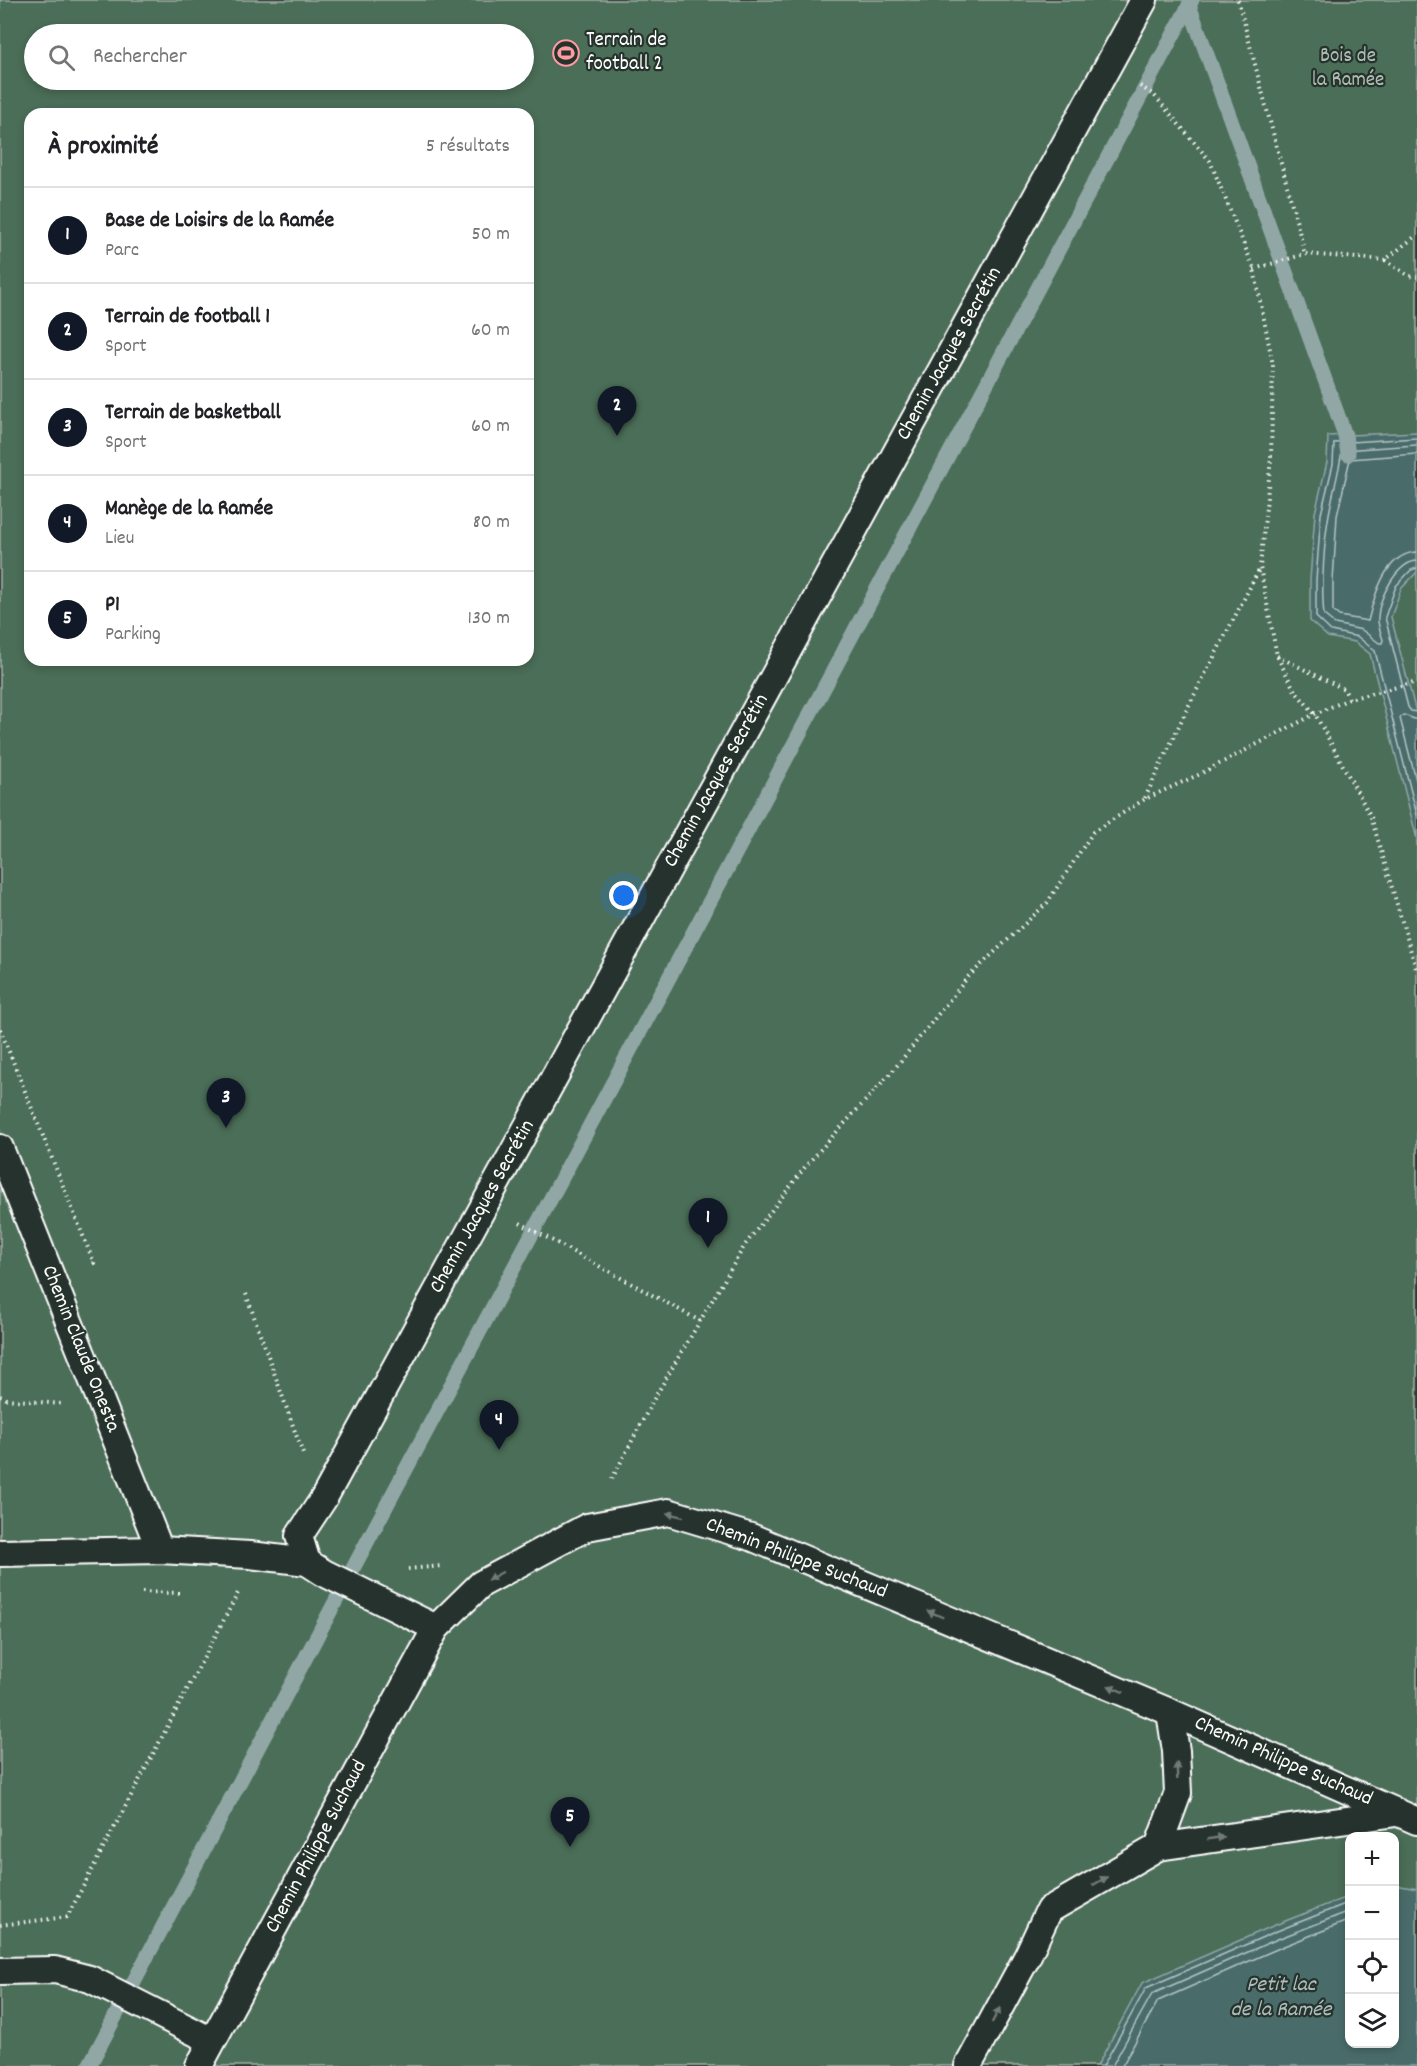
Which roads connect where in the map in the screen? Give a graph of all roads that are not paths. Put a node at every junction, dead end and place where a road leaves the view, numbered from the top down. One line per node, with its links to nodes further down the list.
1 (1144, 0): 5 (lane, Chemin Jacques Secrétin)
2 (0, 1149): 3 (lane, Chemin Claude Onesta)
3 (160, 1550): 4 (lane); 5 (lane)
4 (0, 1553)
5 (316, 1567): 6 (lane)
6 (436, 1628): 7 (lane, Chemin Philippe Suchaud, one-way to 6); 11 (lane, Chemin Philippe Suchaud)
7 (1170, 1712): 8 (lane, Chemin Philippe Suchaud); 9 (lane, Chemin Philippe Suchaud, one-way to 7)
8 (1407, 1817): 9 (lane, Chemin Philippe Suchaud, one-way to 8)
9 (1158, 1847): 13 (lane, Chemin Philippe Suchaud, one-way to 9)
10 (0, 1971): 11 (lane)
11 (212, 2041): 12 (lane, Chemin Philippe Suchaud)
12 (199, 2066)
13 (969, 2066)

